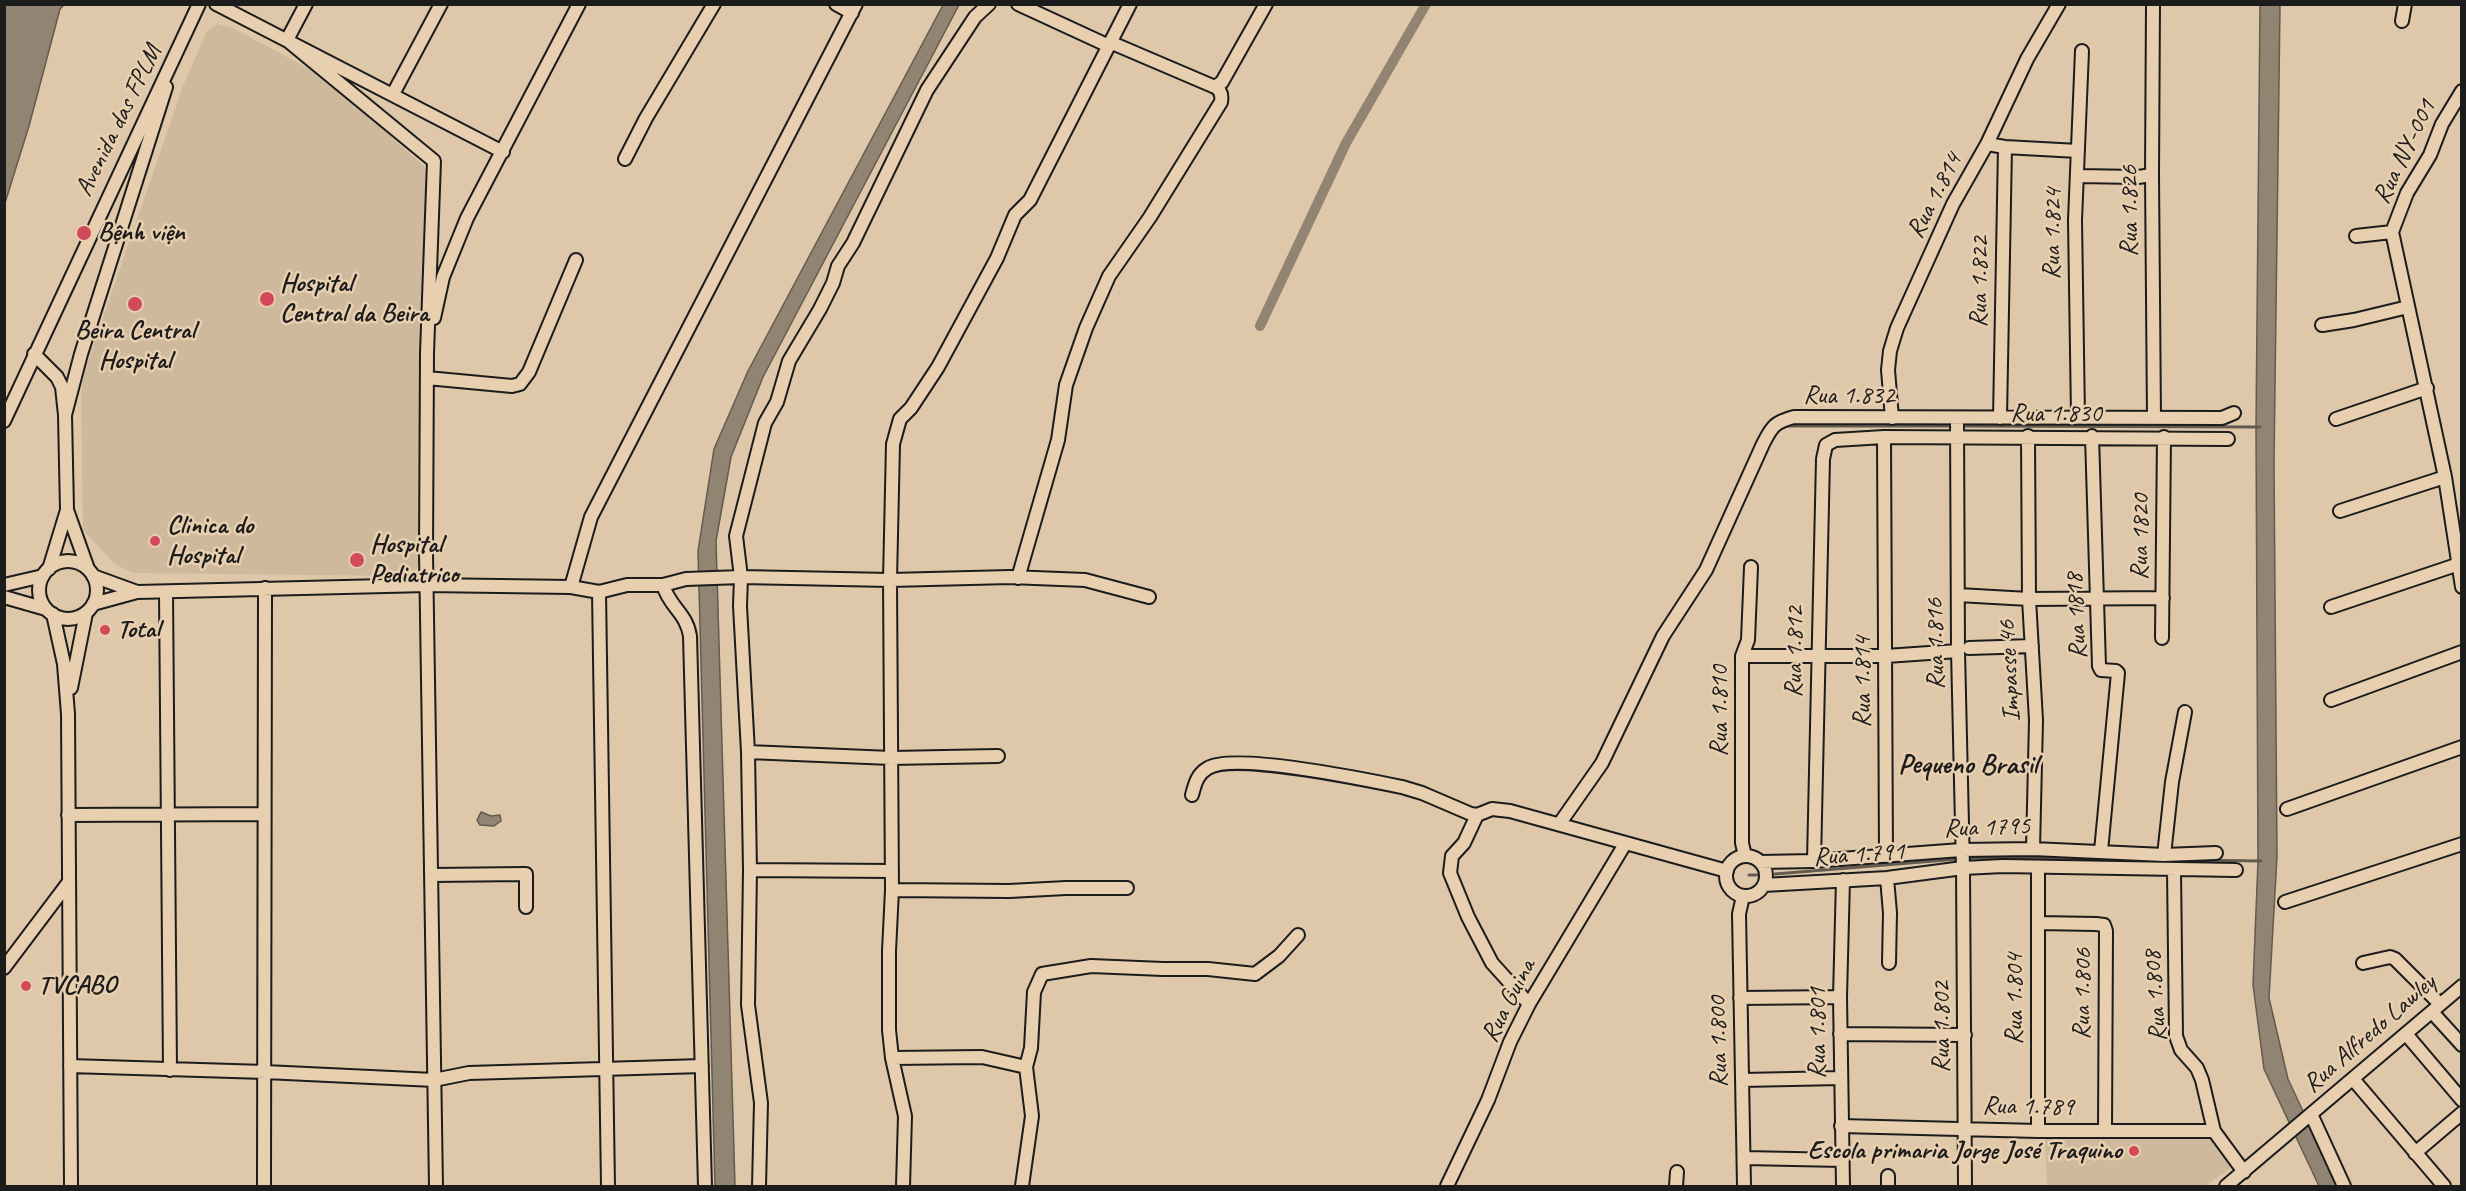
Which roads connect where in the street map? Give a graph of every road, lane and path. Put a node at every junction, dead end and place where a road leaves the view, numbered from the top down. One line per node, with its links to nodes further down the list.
1 (199, 4): 19 (street, Avenida das FPLM)
2 (216, 4): 17 (street)
3 (306, 4): 17 (street)
4 (441, 4): 23 (street)
5 (579, 4): 27 (street)
6 (714, 4): 28 (street)
7 (836, 4): 15 (street)
8 (989, 4): 63 (street)
9 (1018, 4): 18 (street)
10 (1130, 4): 18 (street)
11 (1266, 4): 21 (street)
12 (2059, 4): 24 (street, Rua 1.814)
13 (2153, 4): 29 (street, Rua 1.826)
14 (2405, 4): 16 (street)
15 (854, 8): 71 (street)
16 (2402, 21)
17 (287, 40): 23 (street); 36 (street)
18 (1111, 45): 21 (street); 65 (street)
19 (178, 49): 37 (street, Avenida das FPLM); 41 (street)
20 (2082, 51): 26 (street, Rua 1.824)
21 (1215, 87): 64 (street)
22 (2462, 91): 31 (street, Rua NY-001)
23 (393, 94): 27 (street)
24 (1988, 144): 25 (street); 44 (street, Rua 1.814)
25 (2005, 147): 26 (street); 45 (street, Rua 1.822)
26 (2078, 151): 30 (street, Rua 1.824)
27 (503, 152): 36 (street)
28 (625, 159)
29 (2152, 175): 30 (street); 43 (street, Rua 1.826)
30 (2076, 176): 42 (street, Rua 1.824)
31 (2392, 232): 32 (street); 34 (street, Rua NY-001)
32 (2356, 236)
33 (576, 260): 38 (street)
34 (2408, 307): 35 (street); 39 (street, Rua NY-001)
35 (2322, 325)
36 (427, 353): 38 (street)
37 (34, 354): 41 (street); 48 (street, Avenida das FPLM)
38 (427, 378): 67 (street)
39 (2427, 388): 47 (street); 56 (street, Rua NY-001)
40 (2234, 413): 43 (street, Rua 1.832)
41 (65, 415): 57 (street)
42 (2078, 417): 43 (street, Rua 1.832); 45 (street, Rua 1.832)
43 (2154, 417)
44 (1892, 418): 46 (street, Rua 1.832); 104 (street, Rua 1.832)
45 (2000, 418): 46 (street, Rua 1.832)
46 (1957, 419): 52 (street, Rua 1.816)
47 (2336, 419)
48 (4, 421)
49 (2028, 436): 50 (street, Rua 1.830); 52 (street, Rua 1.830); 80 (street, Impasse 46)
50 (2092, 436): 53 (street, Rua 1.830); 78 (street, Rua 1818)
51 (1884, 437): 52 (street, Rua 1.830); 55 (street, Rua 1.830); 90 (street, Rua 1.814)
52 (1957, 437): 75 (street, Rua 1.816)
53 (2164, 437): 54 (street, Rua 1.830); 79 (street, Rua 1820)
54 (2228, 439)
55 (1826, 445): 89 (street, Rua 1.812)
56 (2445, 477): 58 (street); 59 (street, Rua NY-001)
57 (67, 510): 61 (street); 62 (street)
58 (2340, 511)
59 (2459, 564): 69 (street, Rua NY-001); 81 (street)
60 (1751, 567): 88 (street, Rua 1.810)
61 (46, 572): 62 (street); 66 (street); 83 (street)
62 (90, 573): 72 (street); 82 (street)
63 (741, 577): 65 (street); 68 (street); 95 (street)
64 (1018, 578): 65 (street); 77 (street)
65 (890, 580): 97 (street)
66 (4, 585)
67 (427, 585): 70 (street); 71 (street); 123 (street)
68 (663, 585): 74 (street); 149 (street)
69 (2462, 587)
70 (265, 588): 73 (street); 102 (street)
71 (571, 588): 74 (street)
72 (137, 592): 73 (street); 82 (street)
73 (166, 592): 100 (street)
74 (599, 592): 151 (street)
75 (1958, 595): 80 (street); 86 (street, Rua 1.816)
76 (4, 597): 83 (street)
77 (1149, 597)
78 (2097, 597): 79 (street); 80 (street); 109 (street, Rua 1818)
79 (2163, 598): 84 (street, Rua 1820)
80 (2029, 599): 85 (street, Impasse 46)
81 (2331, 607)
82 (89, 608): 83 (street); 93 (street)
83 (49, 612): 93 (street)
84 (2162, 638)
85 (2032, 645): 86 (street); 107 (street, Impasse 46)
86 (1964, 650): 90 (street); 108 (street, Rua 1.816)
87 (2462, 652): 91 (street)
88 (1742, 656): 89 (street); 112 (street, Rua 1.810)
89 (1817, 656): 90 (street); 114 (street, Rua 1.812)
90 (1886, 656): 113 (street, Rua 1.814)
91 (2331, 700)
92 (2185, 712): 111 (street)
93 (68, 714): 101 (street)
94 (2462, 747): 99 (street)
95 (748, 752): 97 (street); 118 (street)
96 (998, 756): 97 (street)
97 (891, 758): 120 (street)
98 (1192, 795): 103 (street)
99 (2287, 809)
100 (168, 813): 101 (street); 102 (street); 152 (street)
101 (68, 814): 126 (street)
102 (264, 814): 153 (street)
103 (1477, 815): 104 (street); 141 (street)
104 (1560, 823): 105 (street)
105 (1625, 844): 121 (street); 141 (street, Rua Guina)
106 (2462, 844): 131 (street)
107 (2032, 849): 108 (street, Rua 1795); 109 (street, Rua 1795)
108 (1961, 850): 113 (street, Rua 1795); 117 (street, Rua 1.816)
109 (2102, 851): 111 (street, Rua 1795)
110 (2216, 853): 111 (street, Rua 1795)
111 (2164, 855)
112 (1745, 856): 115 (street); 121 (street)
113 (1886, 856): 114 (street, Rua 1795)
114 (1814, 861): 115 (street, Rua 1795)
115 (1760, 862): 127 (street)
116 (2038, 867): 117 (street, Rua 1.791); 122 (street, Rua 1.791); 133 (street, Rua 1.804)
117 (1963, 868): 124 (street, Rua 1.791); 145 (street, Rua 1.802)
118 (750, 870): 120 (street); 176 (street)
119 (2236, 870): 122 (street, Rua 1.791)
120 (892, 871): 129 (street)
121 (1727, 871): 130 (street)
122 (2174, 871): 165 (street, Rua 1.808)
123 (431, 875): 132 (street); 156 (street)
124 (1887, 878): 125 (street, Rua 1.791); 135 (street)
125 (1843, 880): 127 (street, Rua 1.791); 139 (street, Rua 1.801)
126 (68, 883): 137 (street); 148 (street)
127 (1764, 885): 130 (street)
128 (1128, 888): 129 (street)
129 (892, 890): 147 (street)
130 (1743, 896): 140 (street, Rua 1.800)
131 (2285, 902)
132 (525, 907)
133 (2038, 923): 163 (street, Rua 1.804); 164 (street, Rua 1.806)
134 (1298, 935): 150 (street)
135 (1889, 963)
136 (2363, 963): 142 (street)
137 (4, 968)
138 (2462, 986): 142 (street, Rua Alfredo Lawley)
139 (1840, 997): 140 (street); 143 (street, Rua 1.801)
140 (1740, 998): 157 (street, Rua 1.800)
141 (1529, 1004): 179 (street, Rua Guina)
142 (2436, 1008): 144 (street, Rua Alfredo Lawley); 146 (street)
143 (1840, 1034): 145 (street); 154 (street, Rua 1.801)
144 (2406, 1034): 155 (street, Rua Alfredo Lawley); 158 (street)
145 (1965, 1035): 162 (street, Rua 1.802)
146 (2462, 1045)
147 (892, 1058): 150 (street); 177 (street)
148 (69, 1066): 152 (street); 171 (street)
149 (702, 1066): 151 (street); 175 (street)
150 (1026, 1067): 178 (street)
151 (606, 1068): 156 (street); 174 (street)
152 (170, 1070): 153 (street)
153 (265, 1072): 156 (street); 172 (street)
154 (1841, 1077): 157 (street); 161 (street, Rua 1.801)
155 (2353, 1079): 160 (street, Rua Alfredo Lawley); 166 (street)
156 (434, 1080): 173 (street)
157 (1742, 1080): 167 (street, Rua 1.800)
158 (2462, 1100)
159 (2462, 1113): 166 (street)
160 (2310, 1115): 170 (street, Rua Alfredo Lawley); 185 (street)
161 (1841, 1126): 162 (street, Rua 1.789); 168 (street, Rua 1.801)
162 (1965, 1129): 163 (street, Rua 1.789); 183 (street, Rua 1.802)
163 (2038, 1131): 164 (street, Rua 1.789)
164 (2104, 1131): 165 (street, Rua 1.789)
165 (2214, 1131): 170 (street, Rua 1.808)
166 (2415, 1153): 186 (street)
167 (1744, 1158): 168 (street); 181 (street, Rua 1.800)
168 (1843, 1160): 182 (street, Rua 1.801)
169 (1677, 1172): 180 (street)
170 (2244, 1172): 184 (street, Rua Alfredo Lawley)
171 (71, 1186)
172 (264, 1186)
173 (436, 1186)
174 (608, 1186)
175 (705, 1186)
176 (759, 1186)
177 (903, 1186)
178 (1023, 1186)
179 (1447, 1186)
180 (1676, 1186)
181 (1744, 1186)
182 (1843, 1186)
183 (1965, 1186)
184 (2226, 1186)
185 (2344, 1186)
186 (2444, 1186)

